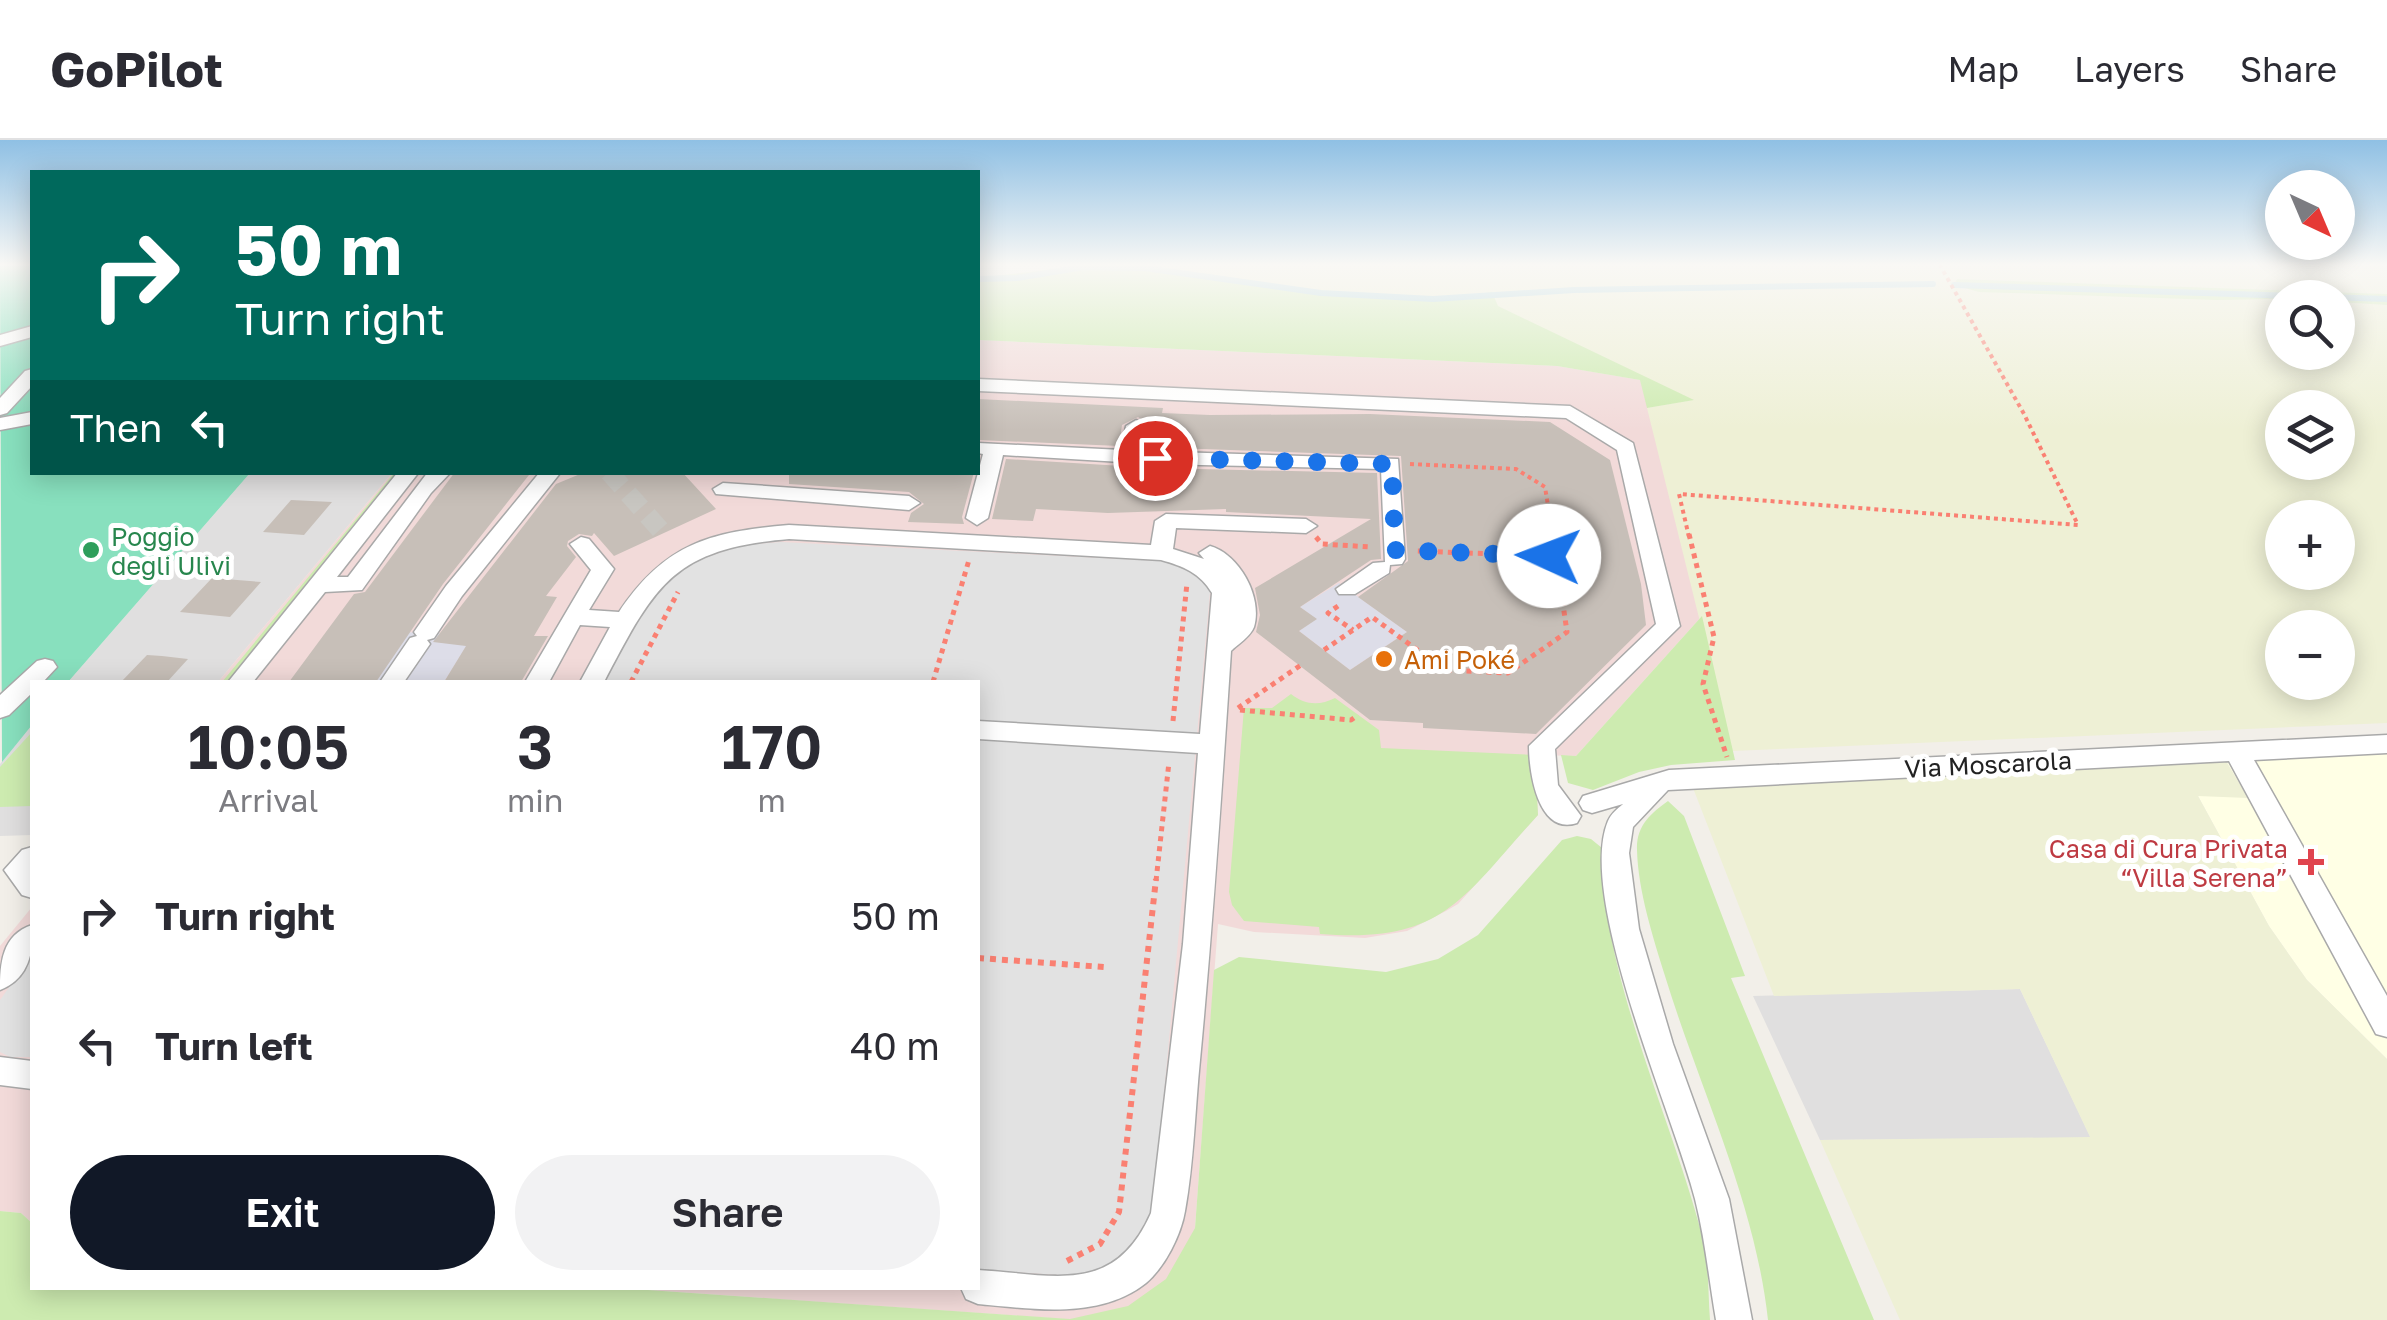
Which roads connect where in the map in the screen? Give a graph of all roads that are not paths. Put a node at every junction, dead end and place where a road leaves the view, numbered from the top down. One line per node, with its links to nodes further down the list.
1 (30, 332): 2 (street)
2 (0, 340)
3 (30, 376): 5 (street)
4 (980, 385): 39 (street)
5 (0, 409)
6 (30, 418): 7 (street)
7 (0, 424)
8 (1136, 426): 10 (street)
9 (986, 448): 10 (street); 17 (street)
10 (1131, 456): 23 (street)
11 (407, 475): 22 (street)
12 (438, 475): 22 (street)
13 (549, 475): 29 (street)
14 (723, 489): 15 (street)
15 (816, 496): 16 (street); 19 (street)
16 (909, 503)
17 (976, 518)
18 (1306, 526): 21 (street)
19 (800, 532): 21 (street); 25 (street)
20 (580, 544): 24 (street)
21 (1161, 552): 35 (street)
22 (317, 584): 28 (street)
23 (1351, 599)
24 (573, 617): 25 (street); 30 (street)
25 (625, 620): 31 (street)
26 (46, 667): 27 (street)
27 (32, 680)
28 (242, 680)
29 (393, 680)
30 (538, 680)
31 (593, 680)
32 (30, 682): 33 (street)
33 (0, 710)
34 (980, 730): 35 (street)
35 (1210, 744): 46 (street)
36 (2387, 744): 37 (street, Via Moscarola)
37 (2238, 752): 38 (street, Via Moscarola); 45 (street)
38 (1669, 780): 40 (street); 40 (street, Via Moscarola)
39 (1568, 816)
40 (1617, 838): 47 (street)
41 (30, 860): 42 (street)
42 (30, 885)
43 (30, 940): 44 (street)
44 (0, 978)
45 (2387, 1024)
46 (980, 1287)
47 (1734, 1320)

